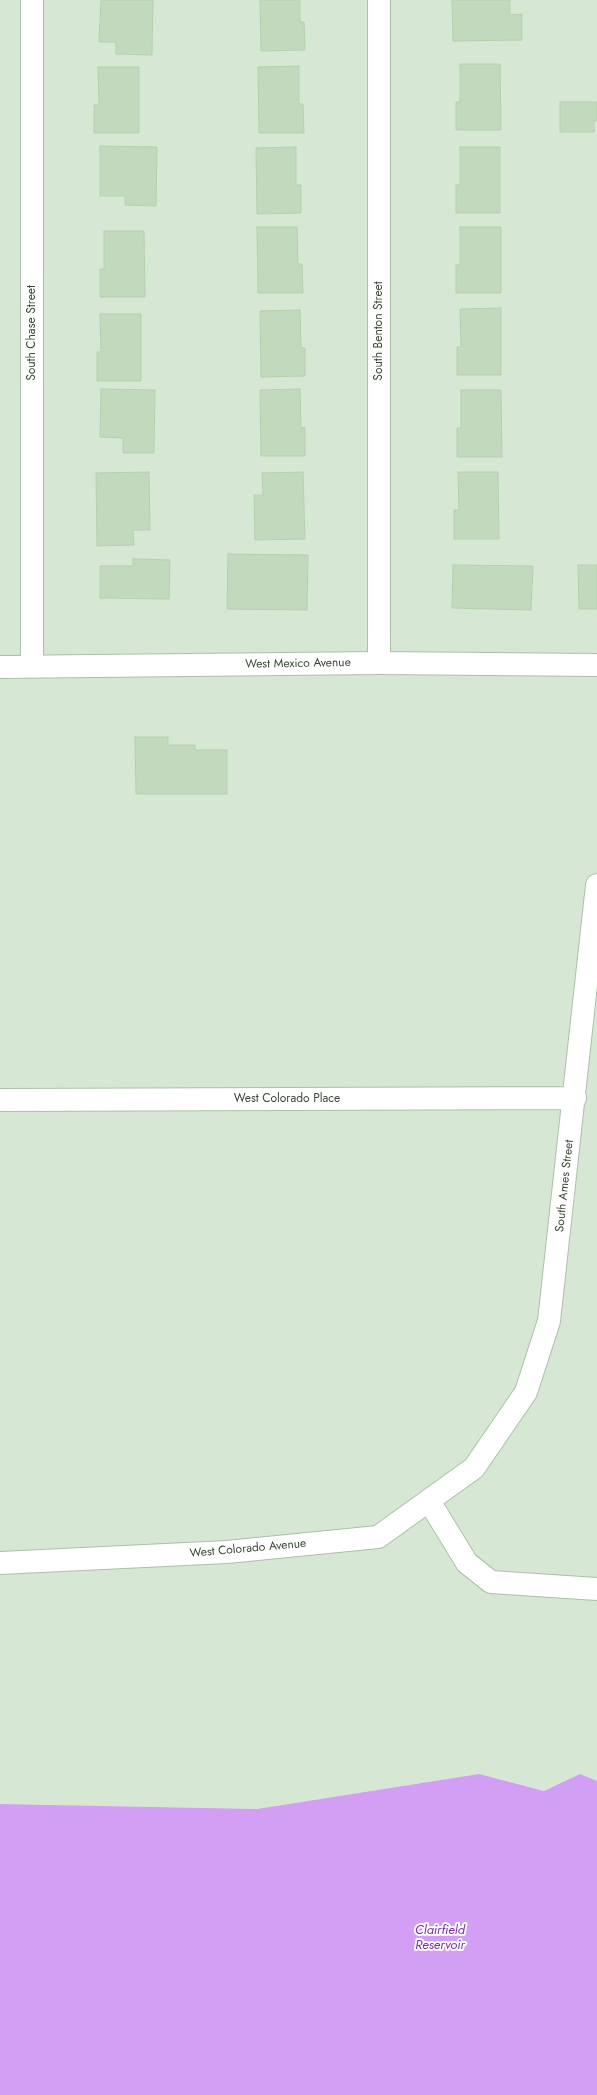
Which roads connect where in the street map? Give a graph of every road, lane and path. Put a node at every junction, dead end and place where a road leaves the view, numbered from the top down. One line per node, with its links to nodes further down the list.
1 (32, 0): 5 (street, South Chase Street)
2 (379, 0): 3 (street, South Benton Street)
3 (379, 663): 4 (street, West Mexico Avenue); 5 (street, West Mexico Avenue)
4 (597, 665)
5 (32, 666): 6 (street, West Mexico Avenue)
6 (0, 667)
7 (597, 885): 8 (street, South Ames Street)
8 (575, 1098): 9 (street, West Colorado Place); 10 (street, South Ames Street)
9 (0, 1100)
10 (474, 1468): 11 (street, West Colorado Avenue)
11 (429, 1501): 12 (street, West Colorado Avenue); 13 (street)
12 (0, 1563)
13 (597, 1589)

